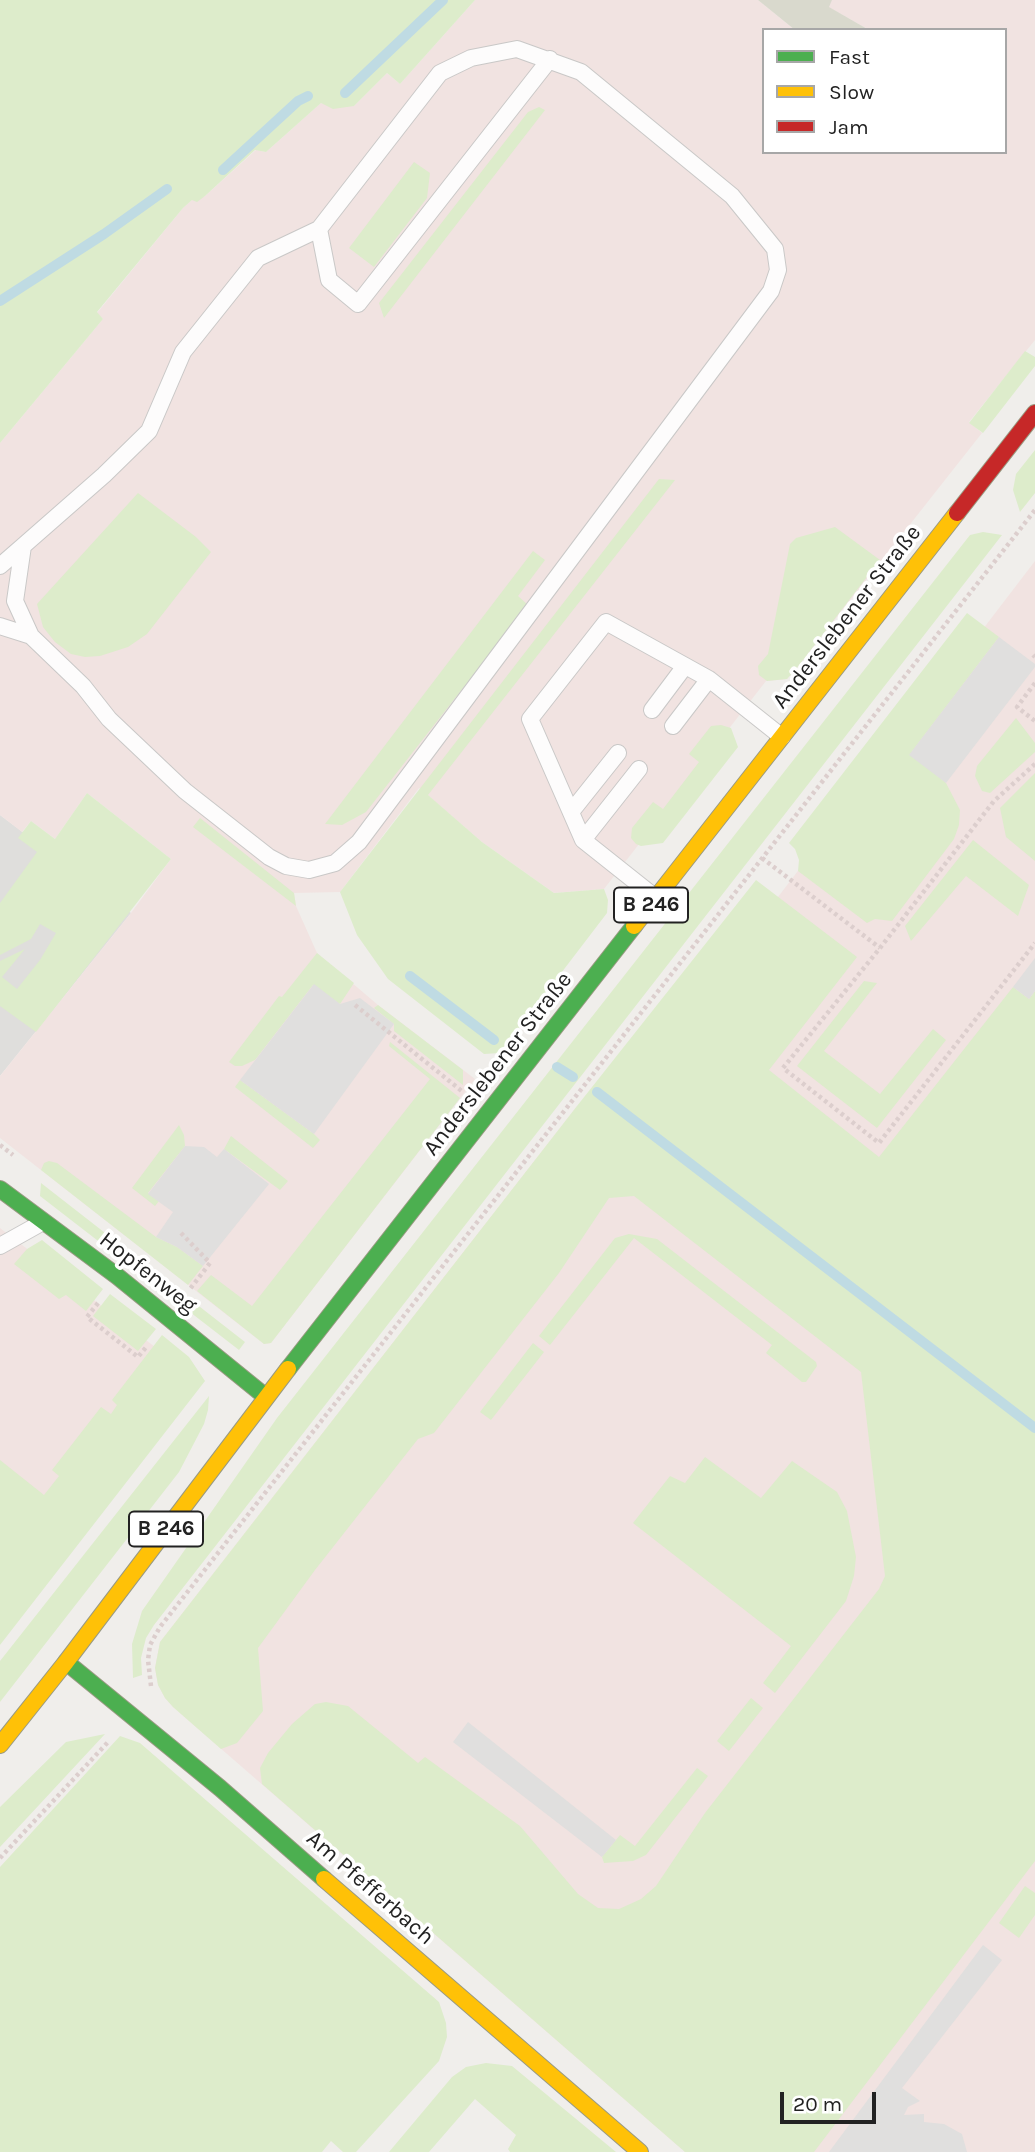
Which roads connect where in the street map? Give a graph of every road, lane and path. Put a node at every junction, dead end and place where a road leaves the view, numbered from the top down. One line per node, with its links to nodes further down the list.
1 (550, 59): 2 (lane); 2 (lane); 8 (lane)
2 (319, 229): 5 (lane)
3 (1035, 413): 15 (main road, Anderslebener Straße / B 246)
4 (1035, 510): 21 (path)
5 (23, 546): 6 (lane); 8 (lane)
6 (0, 566)
7 (0, 626): 8 (lane)
8 (31, 636)
9 (685, 666): 10 (lane); 12 (lane); 19 (lane)
10 (709, 679): 14 (lane); 15 (lane)
11 (1035, 683): 13 (path)
12 (652, 710)
13 (1035, 721)
14 (673, 726)
15 (782, 737): 22 (main road, Anderslebener Straße / B 246)
16 (618, 753): 19 (lane)
17 (1035, 764): 24 (path)
18 (639, 769): 20 (lane)
19 (571, 812): 20 (lane)
20 (583, 840): 22 (lane)
21 (762, 858): 24 (path); 34 (path)
22 (656, 898): 32 (main road, Anderslebener Straße / B 246)
23 (1035, 943): 24 (path)
24 (880, 948)
25 (355, 1005): 26 (path)
26 (470, 1096)
27 (0, 1189): 28 (main road, Hopfenweg)
28 (43, 1222): 30 (lane); 32 (main road, Hopfenweg)
29 (181, 1233): 31 (path)
30 (0, 1246)
31 (187, 1293)
32 (266, 1397): 33 (main road, Anderslebener Straße / B 246)
33 (66, 1662): 34 (main road, Am Pfefferbach); 35 (main road, Anderslebener Straße / B 246)
34 (129, 1714): 36 (path); 37 (main road, Am Pfefferbach)
35 (0, 1745)
36 (0, 1858)
37 (640, 2152)

